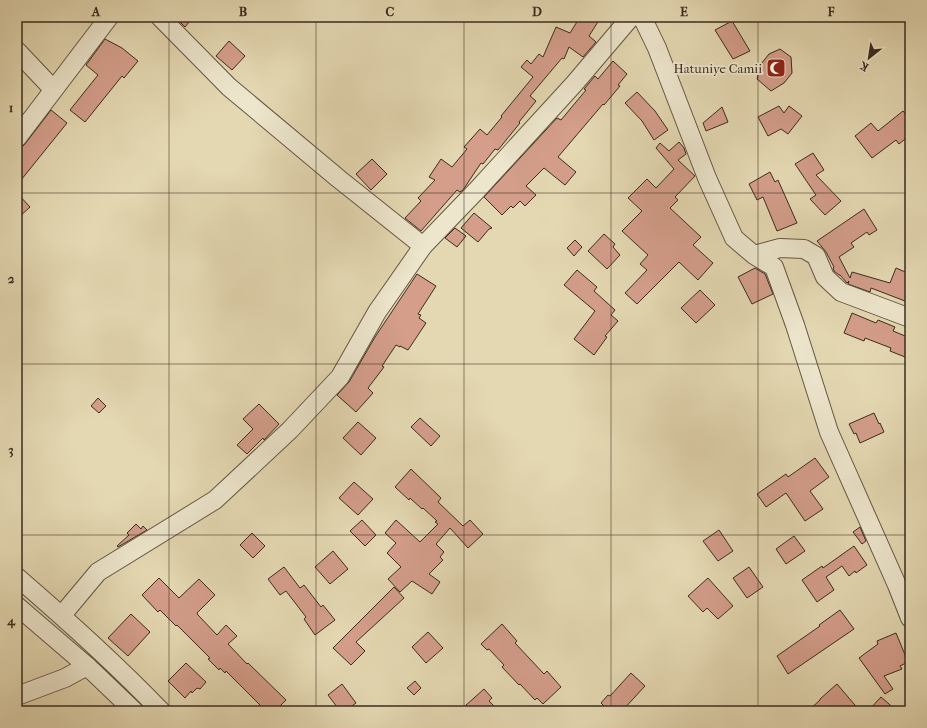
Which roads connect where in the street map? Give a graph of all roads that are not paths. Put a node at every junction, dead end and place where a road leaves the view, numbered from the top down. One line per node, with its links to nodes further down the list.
1 (109, 17): 6 (street)
2 (160, 17): 8 (street)
3 (631, 17): 8 (street)
4 (642, 17): 9 (street)
5 (17, 51): 6 (street)
6 (53, 90): 7 (street)
7 (17, 138)
8 (423, 246): 13 (street)
9 (754, 255): 10 (street); 14 (street)
10 (910, 318)
11 (17, 577): 13 (street)
12 (17, 606): 15 (street)
13 (62, 615): 18 (street)
14 (910, 618)
15 (87, 666): 16 (street); 17 (street)
16 (17, 696)
17 (134, 711)
18 (160, 711)

